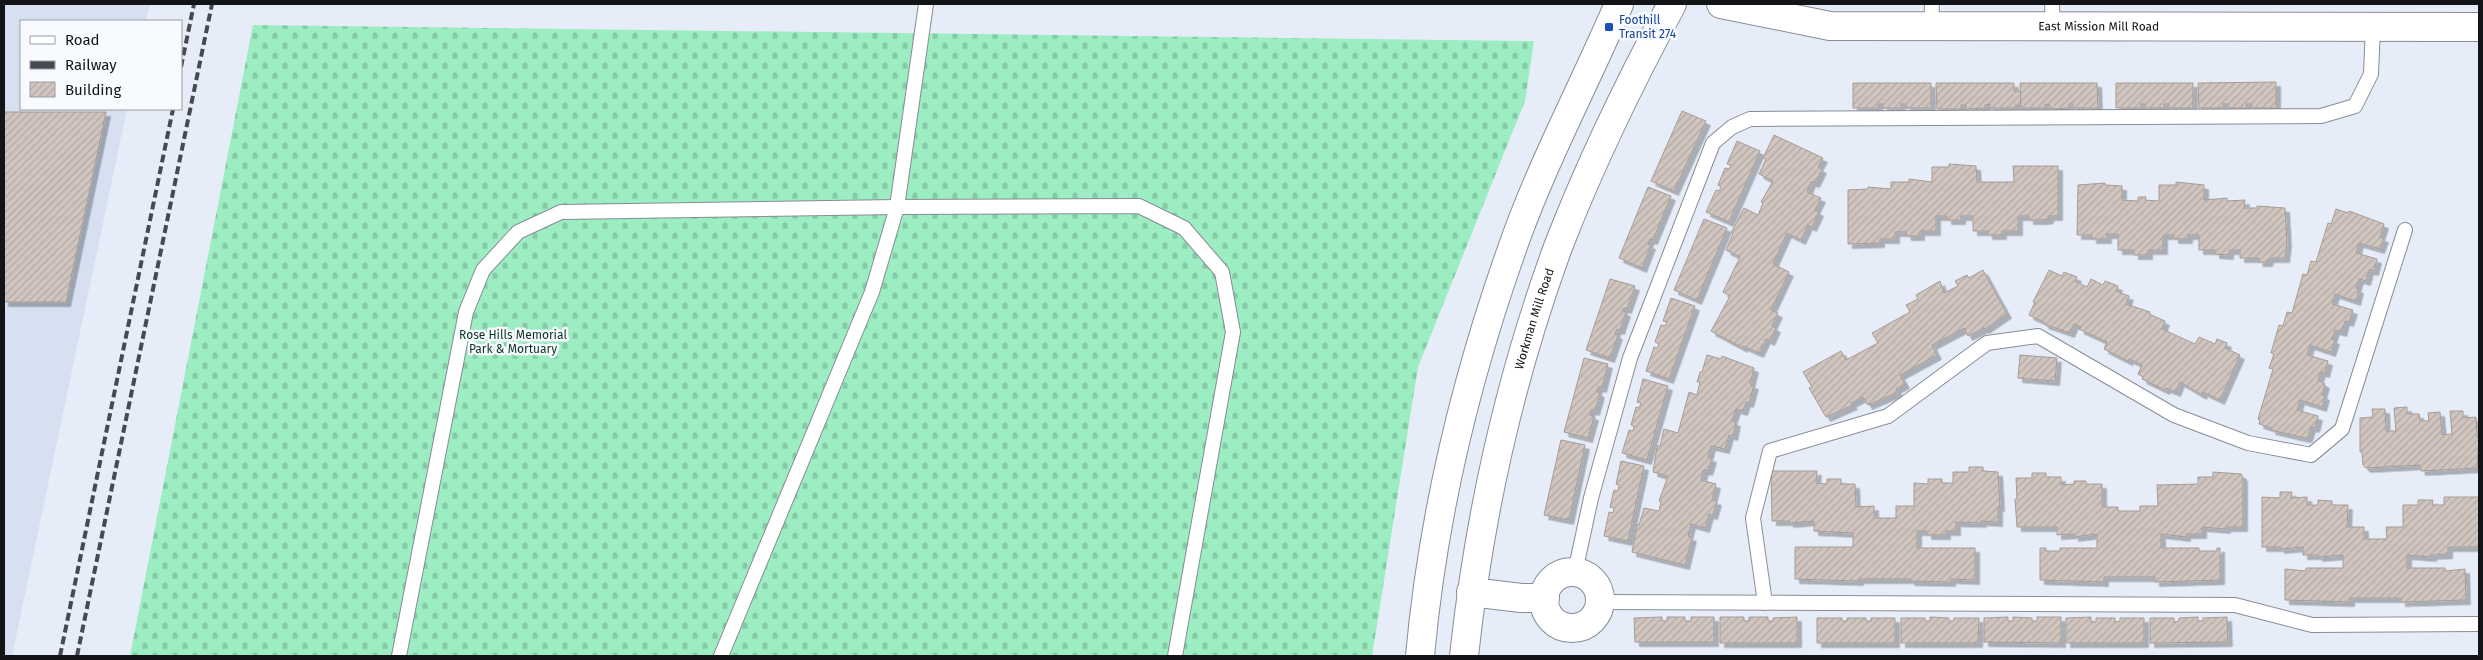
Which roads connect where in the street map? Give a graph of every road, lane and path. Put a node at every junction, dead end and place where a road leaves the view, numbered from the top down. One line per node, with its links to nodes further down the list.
1 (926, 4): 9 (lane)
2 (1619, 4): 12 (main road)
3 (1672, 4): 13 (main road, Workman Mill Road)
4 (1721, 4): 5 (main road, East Mission Mill Road)
5 (1931, 15): 6 (main road, East Mission Mill Road)
6 (2053, 15): 7 (main road, East Mission Mill Road)
7 (2373, 27): 8 (main road, East Mission Mill Road); 11 (lane)
8 (2479, 27)
9 (897, 207): 18 (lane); 19 (lane); 20 (lane)
10 (2405, 230): 16 (lane)
11 (1575, 572): 14 (main road); 15 (main road)
12 (1426, 588): 21 (main road); 22 (main road)
13 (1471, 592): 14 (main road); 23 (main road, Workman Mill Road)
14 (1533, 598): 15 (main road)
15 (1600, 602): 16 (lane)
16 (1765, 603): 17 (lane)
17 (2479, 624)
18 (399, 656)
19 (721, 656)
20 (1175, 656)
21 (1420, 656)
22 (1433, 656)
23 (1464, 656)

